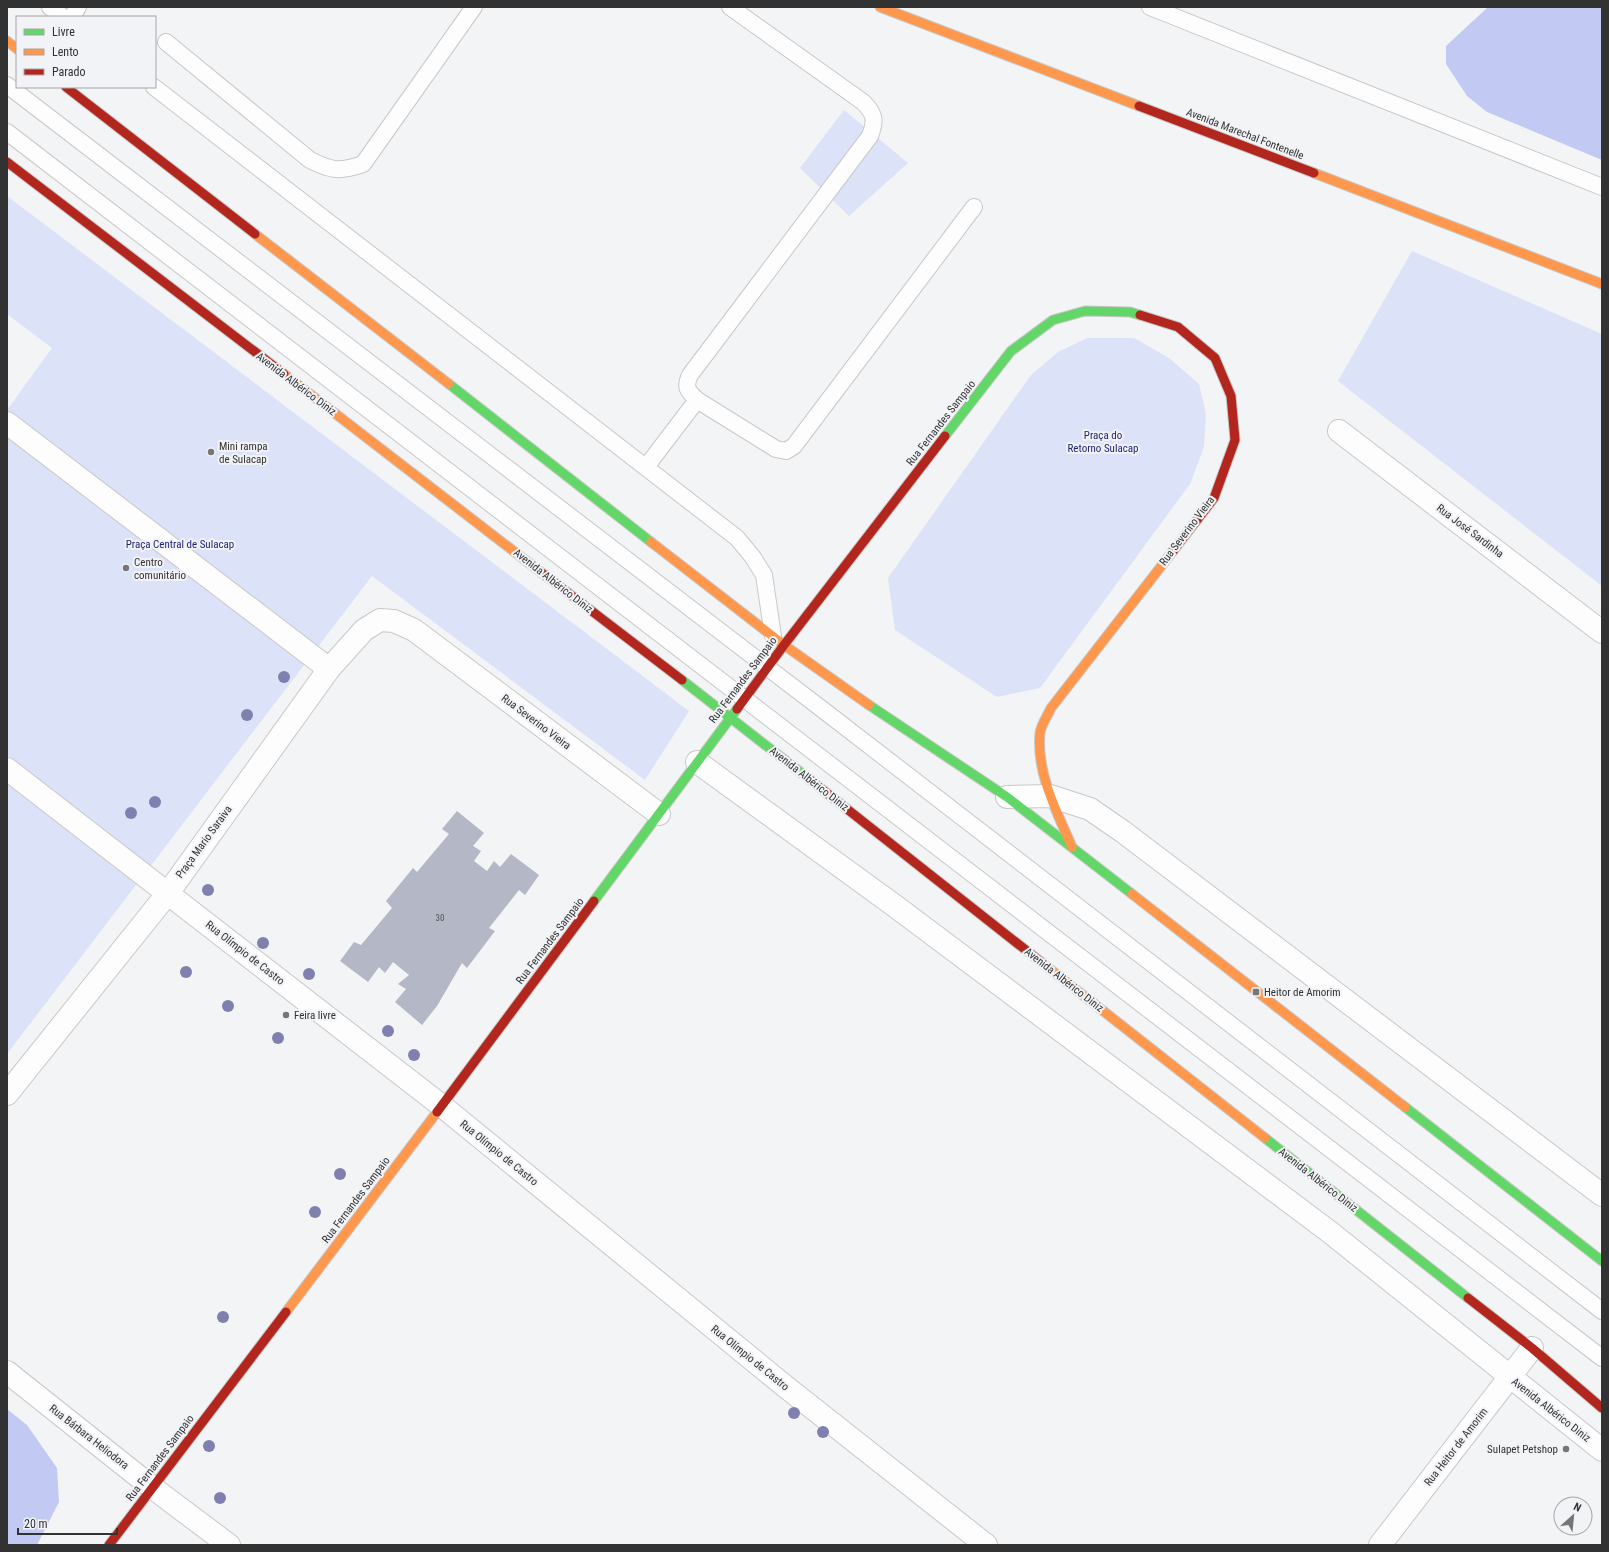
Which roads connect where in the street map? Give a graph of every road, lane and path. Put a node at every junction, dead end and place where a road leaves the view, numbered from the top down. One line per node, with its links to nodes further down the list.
1 (50, 7): 7 (lane)
2 (78, 7): 8 (lane)
3 (474, 7): 10 (lane)
4 (730, 7): 21 (lane)
5 (880, 7): 19 (main road, Avenida Marechal Fontenelle)
6 (1150, 7): 17 (lane)
7 (62, 16)
8 (73, 16)
9 (7, 41): 11 (main road)
10 (166, 42)
11 (16, 48)
12 (7, 85): 28 (lane)
13 (67, 88): 27 (main road)
14 (155, 88): 24 (lane)
15 (7, 132): 30 (lane)
16 (7, 162): 31 (main road, Avenida Albérico Diniz)
17 (1602, 187)
18 (974, 207): 21 (lane)
19 (1602, 284)
20 (1011, 351): 27 (main road, Rua Fernandes Sampaio); 34 (main road, Rua Severino Vieira)
21 (697, 400): 24 (lane)
22 (7, 423): 29 (street)
23 (1339, 431): 26 (street, Rua José Sardinha)
24 (646, 467): 27 (lane)
25 (414, 630): 29 (street, Praça Mario Saraiva); 36 (street, Rua Severino Vieira)
26 (1602, 632)
27 (778, 640): 28 (main road, Rua Fernandes Sampaio); 35 (main road)
28 (768, 667): 30 (main road, Rua Fernandes Sampaio); 43 (lane)
29 (330, 669): 38 (street, Praça Mario Saraiva)
30 (745, 698): 31 (main road, Rua Fernandes Sampaio); 45 (lane)
31 (730, 717): 32 (main road, Rua Fernandes Sampaio); 44 (main road, Avenida Albérico Diniz)
32 (697, 762): 36 (main road, Rua Fernandes Sampaio); 47 (street, Avenida Albérico Diniz)
33 (7, 768): 38 (street, Rua Olímpio de Castro)
34 (1050, 796): 35 (street); 37 (main road, Rua Severino Vieira); 41 (street)
35 (1007, 797): 37 (main road)
36 (659, 814): 40 (main road, Rua Fernandes Sampaio)
37 (1072, 847): 42 (main road)
38 (168, 893): 39 (street, Praça Mario Saraiva); 40 (street, Rua Olímpio de Castro)
39 (7, 1094)
40 (442, 1106): 50 (main road, Rua Fernandes Sampaio); 53 (street, Rua Olímpio de Castro)
41 (1602, 1195)
42 (1602, 1261)
43 (1602, 1311)
44 (1532, 1348): 47 (street, Rua Heitor de Amorim); 48 (main road, Avenida Albérico Diniz)
45 (1602, 1358)
46 (7, 1372): 50 (street, Rua Bárbara Heliodora)
47 (1509, 1377): 49 (street, Avenida Albérico Diniz); 54 (street, Rua Heitor de Amorim)
48 (1602, 1408)
49 (1602, 1450)
50 (153, 1488): 51 (main road, Rua Fernandes Sampaio); 52 (street, Rua Bárbara Heliodora)
51 (109, 1545)
52 (229, 1545)
53 (986, 1545)
54 (1380, 1545)

